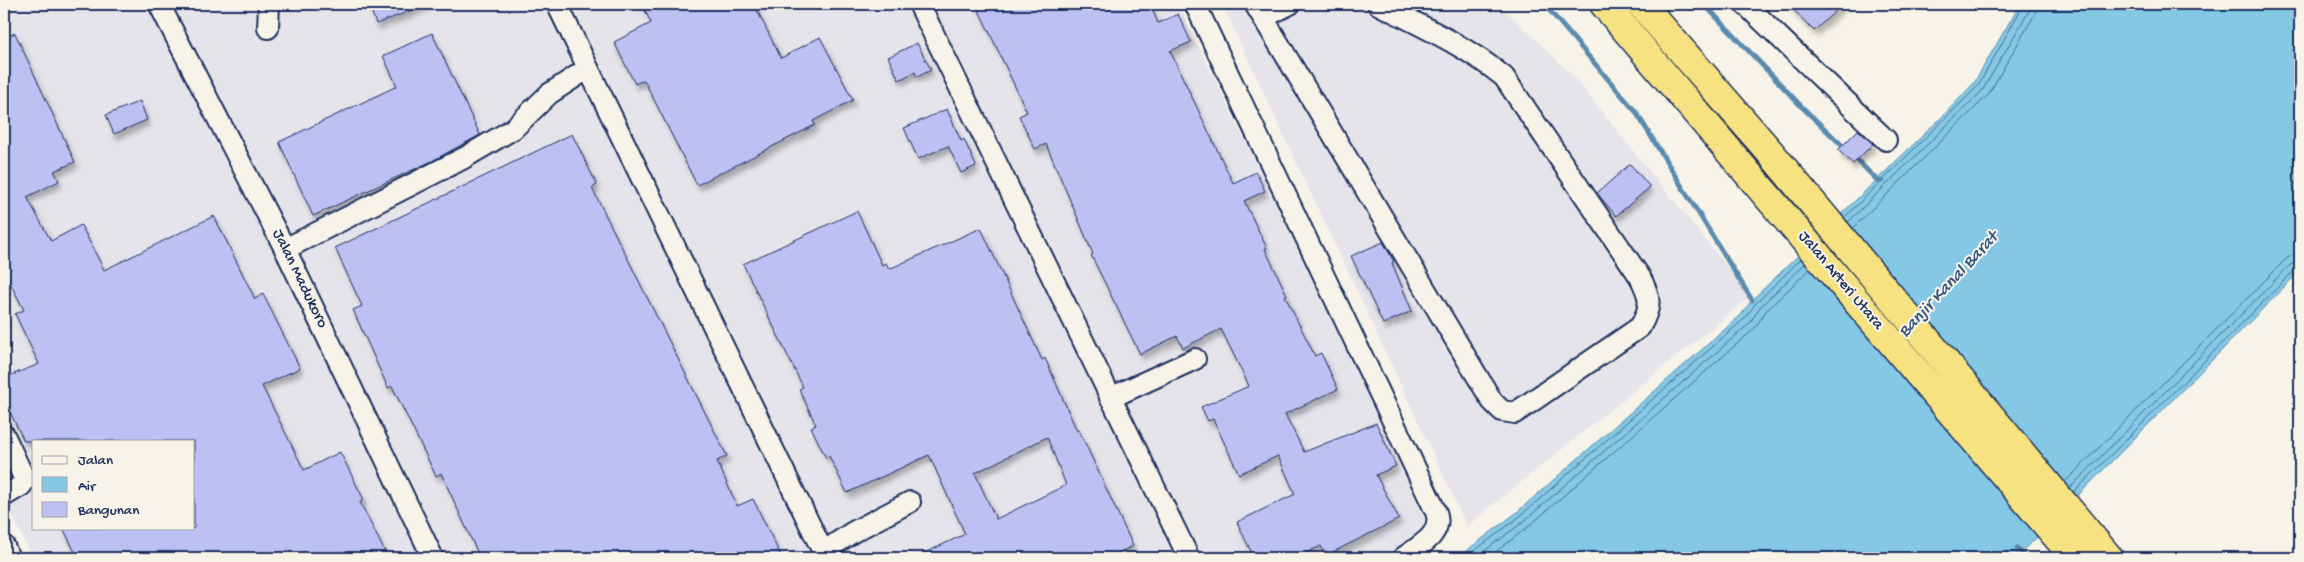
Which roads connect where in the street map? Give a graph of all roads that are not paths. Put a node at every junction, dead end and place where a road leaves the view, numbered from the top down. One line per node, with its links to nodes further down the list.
1 (159, 4): 15 (street, Jalan Madukoro)
2 (269, 4): 12 (street)
3 (557, 4): 13 (street)
4 (919, 4): 17 (street)
5 (1195, 4): 27 (street)
6 (1290, 4): 11 (street)
7 (1378, 4): 11 (street)
8 (1604, 4): 21 (highway, Jalan Arteri Utara)
9 (1641, 4): 21 (highway, Jalan Arteri Utara)
10 (1745, 4): 14 (street)
11 (1260, 10)
12 (268, 28)
13 (587, 69): 15 (street); 23 (street)
14 (1886, 140)
15 (285, 249): 25 (street, Jalan Madukoro)
16 (1195, 359): 17 (street)
17 (1110, 398): 26 (street)
18 (4, 435): 19 (street)
19 (4, 496)
20 (910, 502): 23 (street)
21 (2063, 524): 28 (highway, Jalan Arteri Utara); 29 (highway, Jalan Arteri Utara)
22 (4, 546): 24 (street)
23 (824, 555)
24 (9, 558)
25 (433, 558)
26 (1189, 558)
27 (1403, 558)
28 (2075, 558)
29 (2109, 558)

